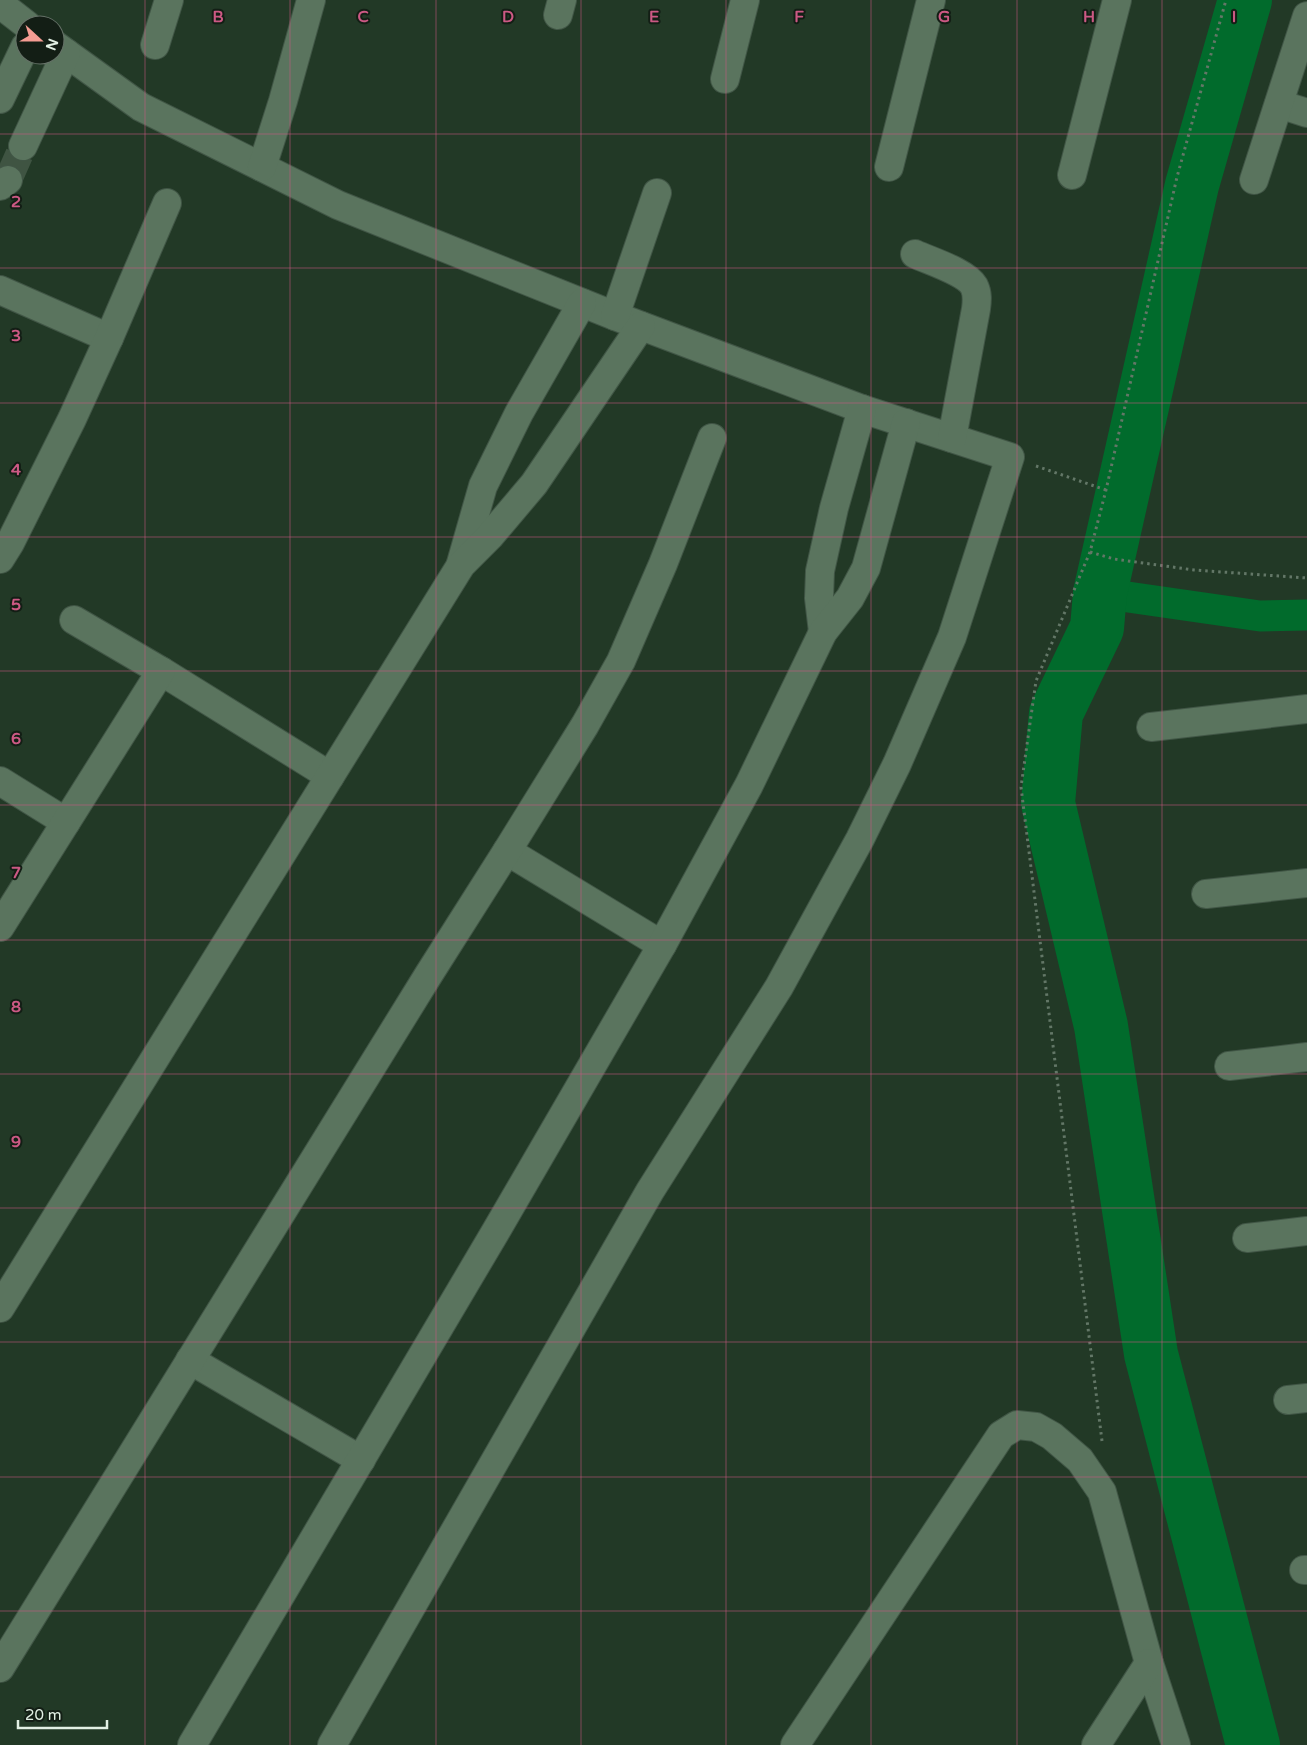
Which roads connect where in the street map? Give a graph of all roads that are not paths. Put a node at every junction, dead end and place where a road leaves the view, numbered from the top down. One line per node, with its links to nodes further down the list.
1 (169, 0): 9 (street)
2 (311, 0): 18 (street)
3 (745, 0): 13 (street)
4 (931, 0): 19 (street)
5 (1117, 0): 20 (street)
6 (0, 4): 7 (street)
7 (15, 16)
8 (1307, 16): 15 (street)
9 (155, 44)
10 (65, 52): 18 (street)
11 (16, 65): 14 (street)
12 (55, 65): 17 (street)
13 (725, 79)
14 (0, 99)
15 (1279, 104): 16 (street); 21 (street)
16 (1307, 113)
17 (24, 146)
18 (262, 167): 26 (street)
19 (889, 167)
20 (1072, 175)
21 (1254, 180)
22 (656, 193): 27 (street)
23 (167, 203): 29 (street)
24 (915, 254): 33 (street)
25 (0, 290): 29 (street)
26 (582, 303): 27 (street); 35 (street)
27 (615, 316): 28 (street)
28 (641, 326): 30 (street); 35 (street)
29 (109, 338): 34 (street)
30 (862, 409): 31 (street); 37 (street)
31 (906, 423): 33 (street); 37 (street)
32 (712, 438): 44 (street)
33 (952, 438): 60 (street)
34 (0, 559)
35 (461, 564): 41 (street)
36 (74, 620): 38 (street)
37 (824, 632): 48 (street)
38 (161, 671): 41 (street); 43 (street)
39 (1307, 709): 40 (street)
40 (1151, 727)
41 (330, 776): 53 (street)
42 (0, 781): 43 (street)
43 (66, 822): 47 (street)
44 (507, 851): 48 (street); 55 (street)
45 (1307, 883): 46 (street)
46 (1206, 894)
47 (0, 927)
48 (662, 945): 56 (street)
49 (1307, 1057): 50 (street)
50 (1229, 1066)
51 (1307, 1232): 52 (street)
52 (1247, 1238)
53 (7, 1281): 54 (street)
54 (0, 1308)
55 (190, 1360): 56 (street); 58 (street)
56 (361, 1460): 59 (street)
57 (1149, 1663): 61 (street); 62 (street); 63 (street)
58 (0, 1668)
59 (192, 1745)
60 (332, 1745)
61 (795, 1745)
62 (1096, 1745)
63 (1176, 1745)

